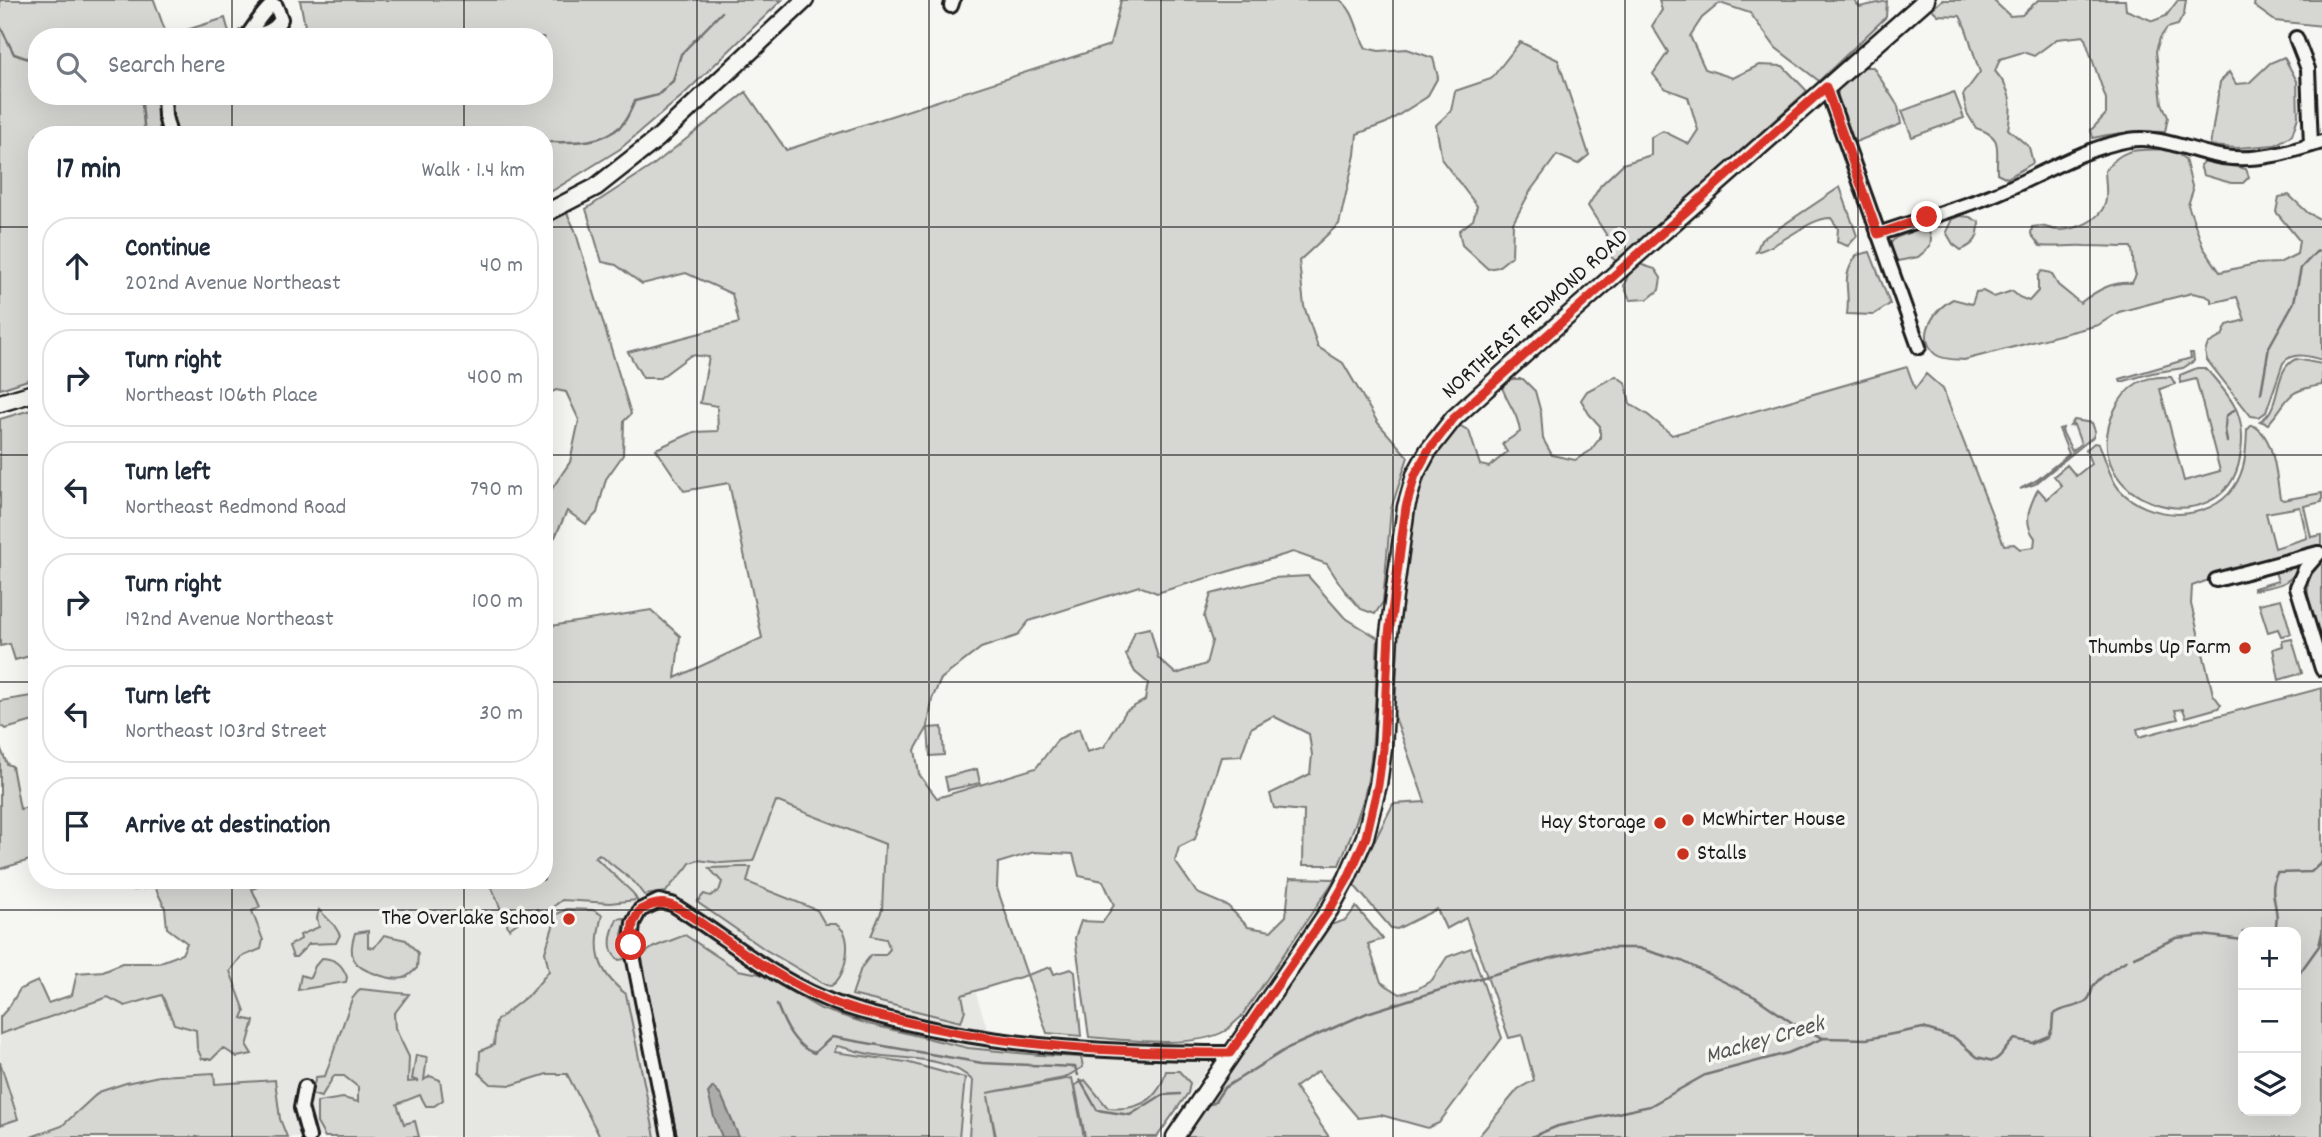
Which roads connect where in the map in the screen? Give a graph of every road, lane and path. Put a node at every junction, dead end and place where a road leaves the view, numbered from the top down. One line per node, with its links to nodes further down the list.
1 (805, 0): 8 (street)
2 (1926, 0): 4 (street, NORTHEAST REDMOND ROAD)
3 (2295, 38): 7 (street)
4 (1826, 87): 9 (street); 16 (street, NORTHEAST REDMOND ROAD)
5 (164, 105): 6 (street)
6 (168, 126)
7 (2317, 143): 9 (street)
8 (553, 209)
9 (1878, 234): 10 (street)
10 (1919, 347)
11 (28, 395): 12 (street)
12 (0, 403)
13 (2320, 553): 14 (street); 15 (street)
14 (2216, 580)
15 (2322, 669)
16 (1230, 1053): 19 (street); 20 (street, NORTHEAST REDMOND ROAD)
17 (305, 1087): 18 (street)
18 (309, 1137)
19 (669, 1137)
20 (1175, 1137)

